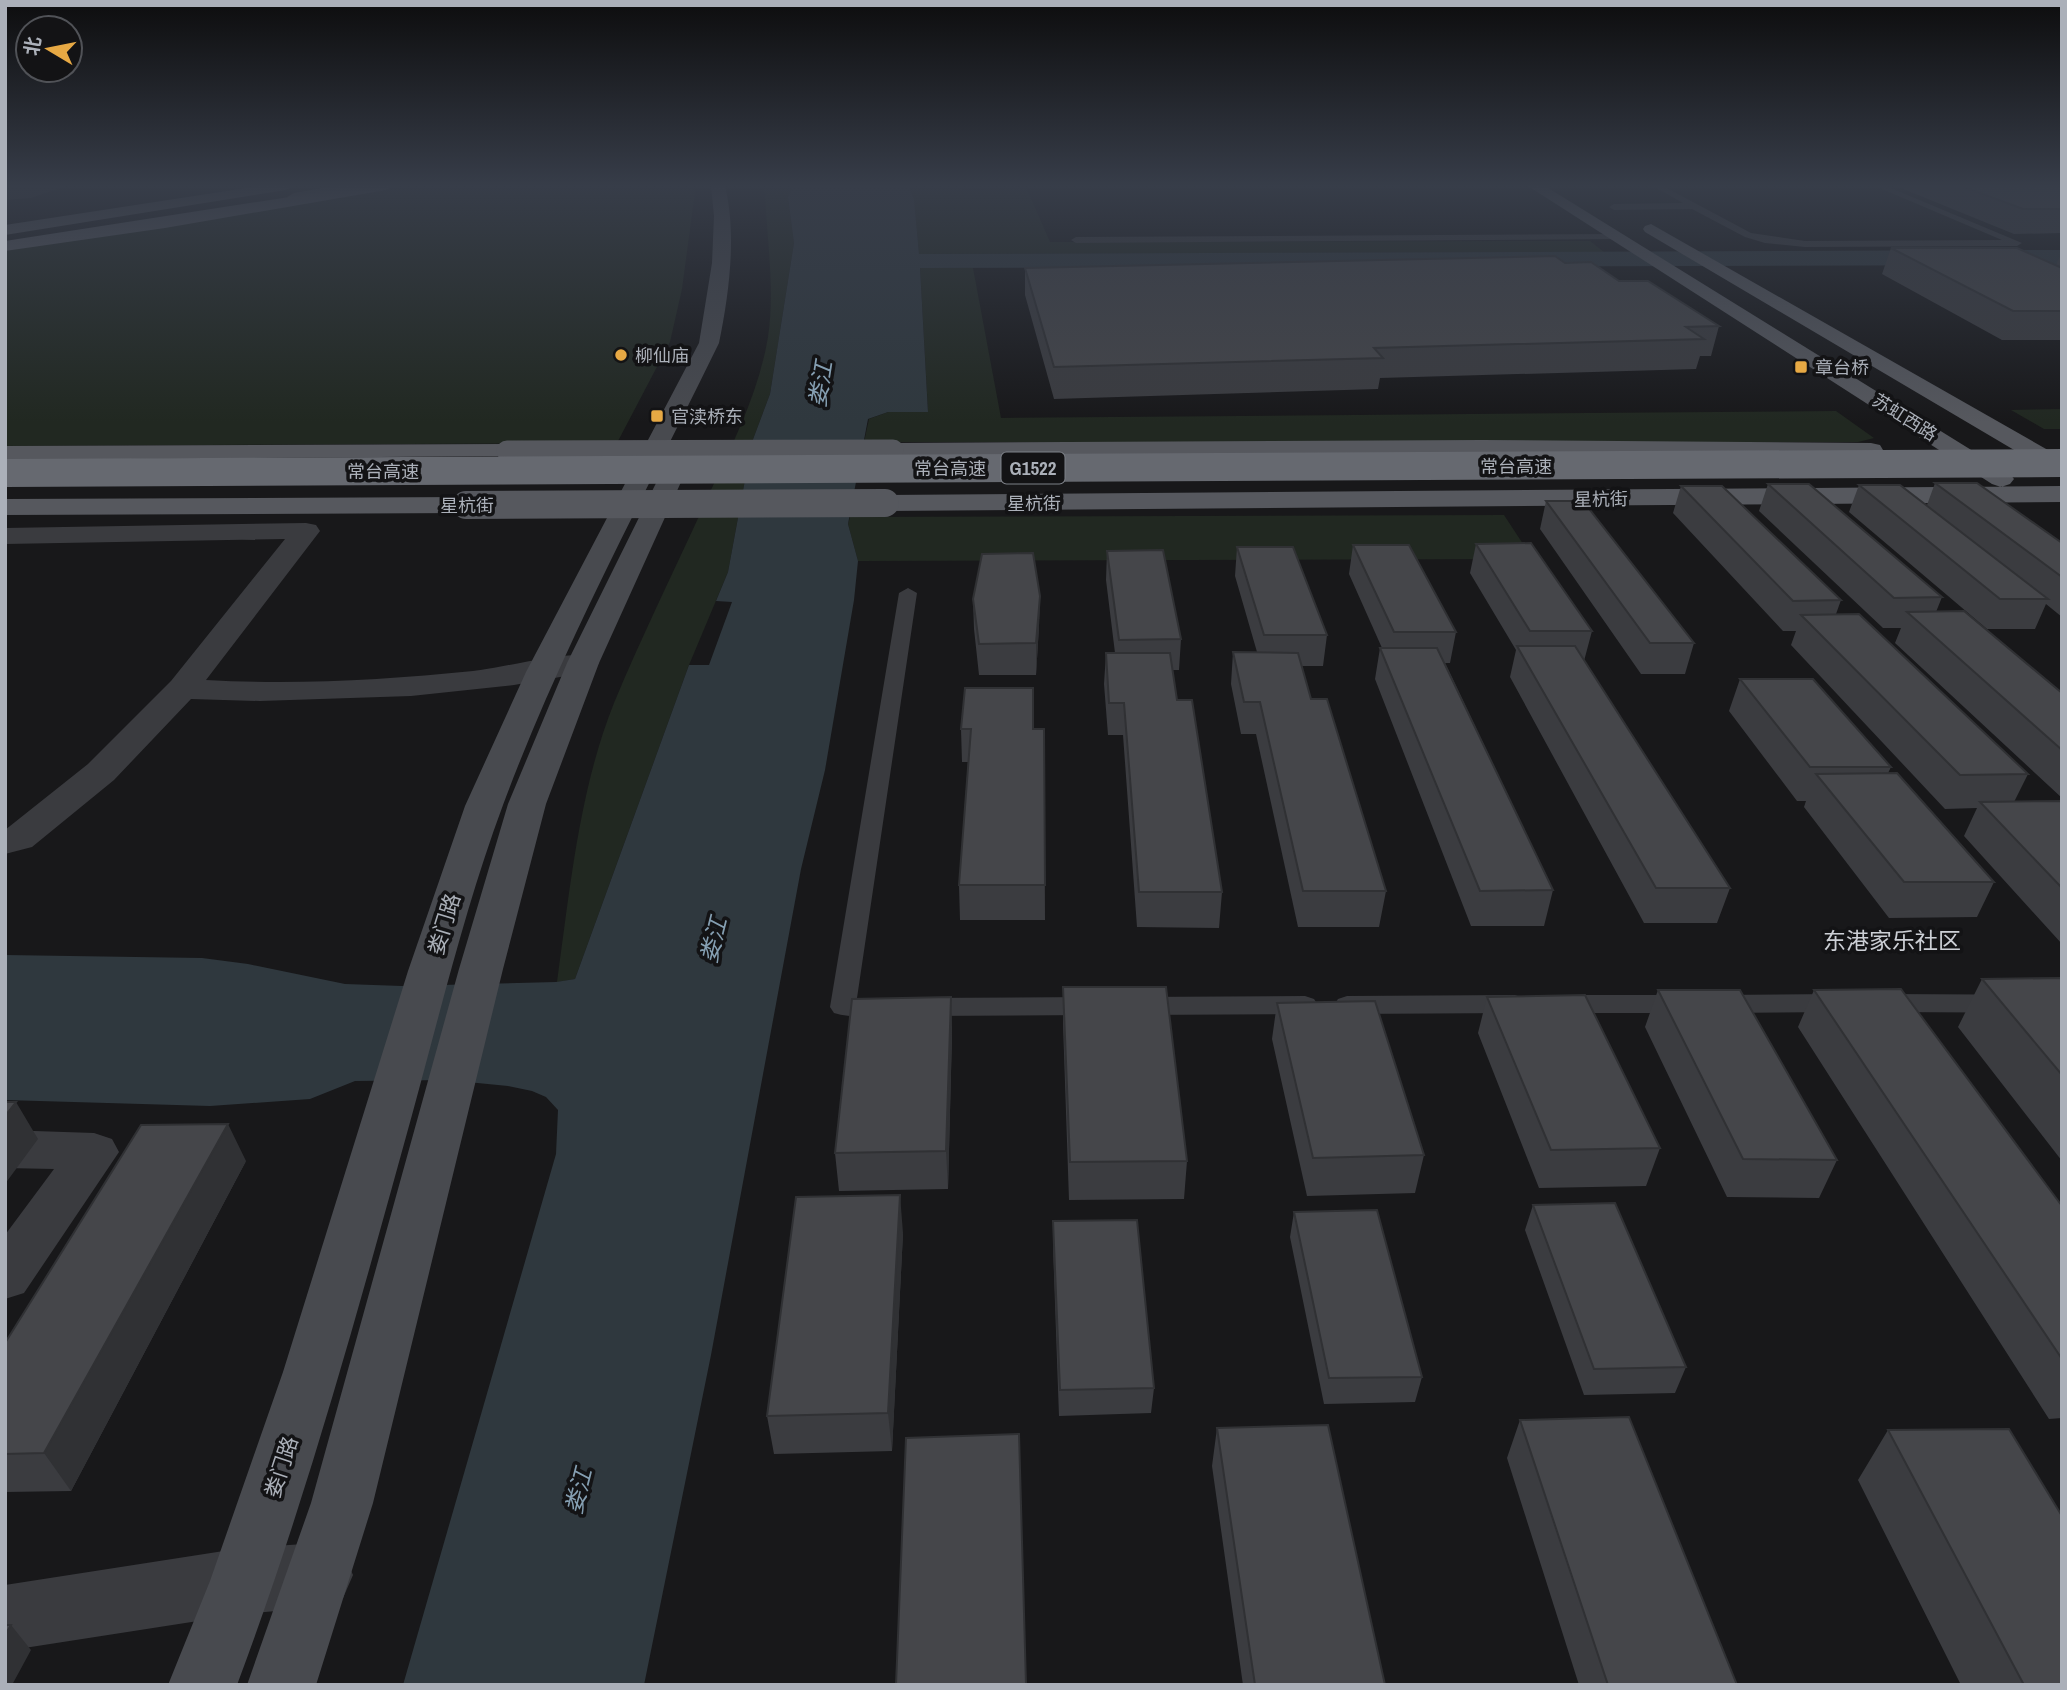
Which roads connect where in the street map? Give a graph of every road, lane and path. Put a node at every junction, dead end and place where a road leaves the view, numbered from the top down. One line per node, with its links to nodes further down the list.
1 (720, 265): 19 (main road, 娄门路)
2 (740, 265): 18 (main road, 娄门路)
3 (1661, 265): 5 (main road, 苏虹西路)
4 (1714, 265): 6 (main road, 苏虹西路)
5 (1958, 450): 6 (main road); 8 (main road, bridge); 13 (main road, 苏虹西路)
6 (2034, 450): 7 (main road); 9 (main road, 苏虹西路)
7 (2062, 450)
8 (5, 453)
9 (2062, 466): 10 (highway, 常台高速 / G1522, bridge)
10 (5, 473)
11 (2062, 481): 12 (highway, 常台高速 / G1522)
12 (5, 490)
13 (2023, 494): 14 (main road, 星杭街); 15 (main road, 星杭街, bridge)
14 (2062, 494)
15 (5, 506)
16 (5, 536): 20 (street)
17 (908, 593): 22 (lane)
18 (583, 663): 19 (street); 23 (main road, 娄门路)
19 (542, 672): 20 (street); 23 (main road, 娄门路)
20 (183, 688): 21 (street)
21 (5, 844)
22 (2062, 1004)
23 (422, 1090): 26 (main road, 娄门路); 27 (main road, 娄门路)
24 (5, 1149): 25 (street)
25 (5, 1277)
26 (320, 1575): 27 (street); 30 (main road, 娄门路)
27 (243, 1580): 28 (street); 29 (main road, 娄门路)
28 (5, 1618)
29 (202, 1685)
30 (281, 1685)

